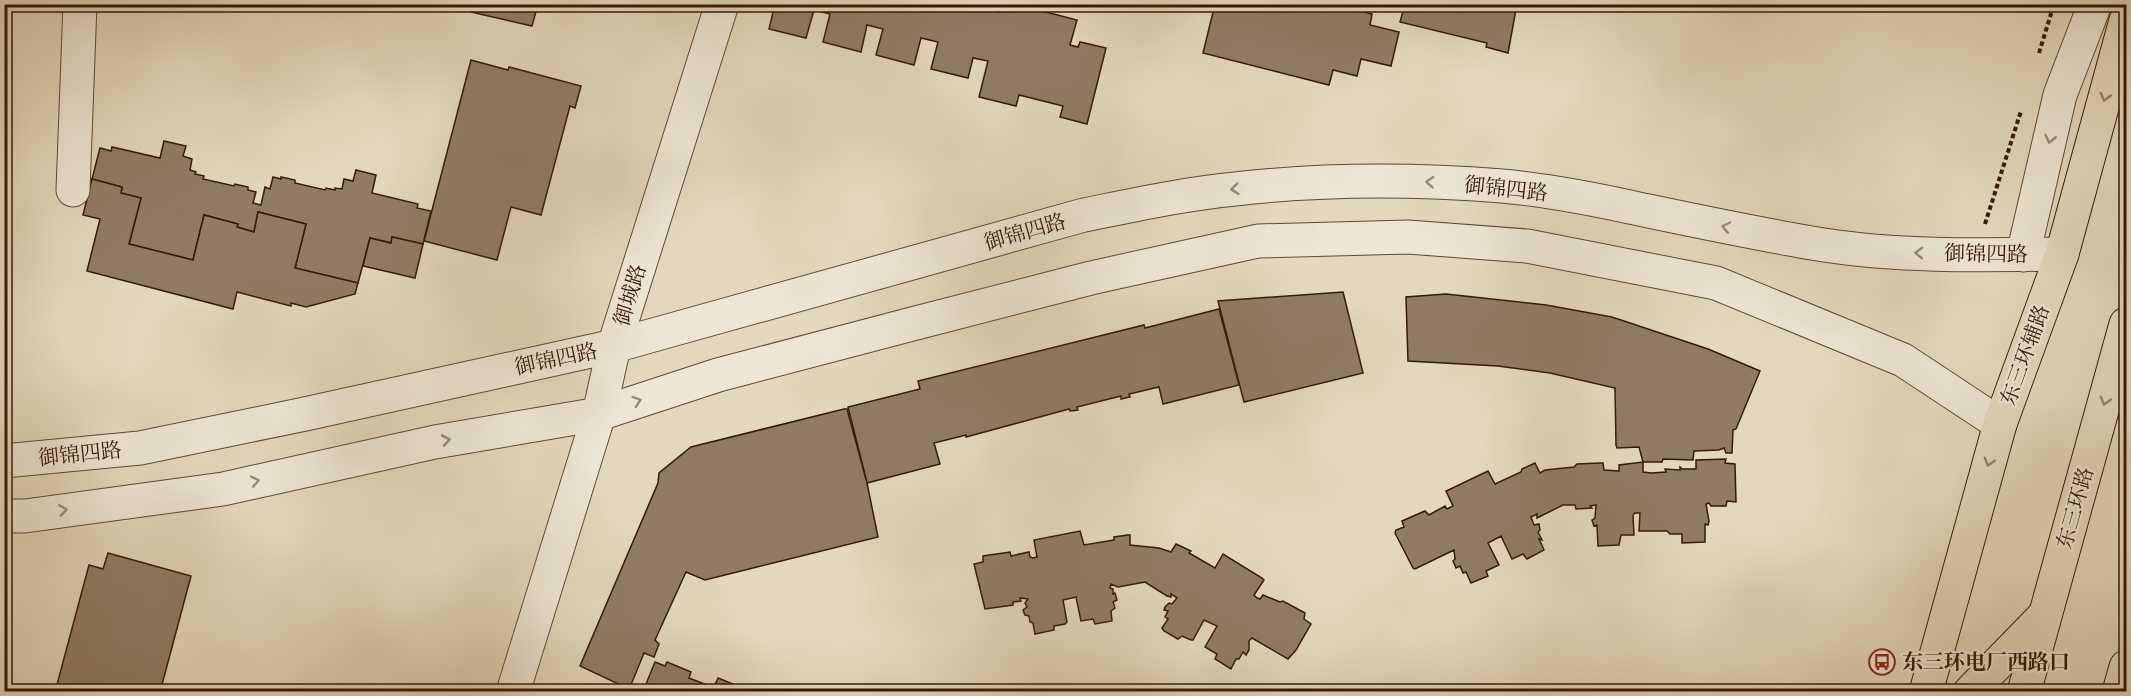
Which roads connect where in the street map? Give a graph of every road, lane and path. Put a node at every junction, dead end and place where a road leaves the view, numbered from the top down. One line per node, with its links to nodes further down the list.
1 (80, 4): 8 (street)
2 (722, 4): 13 (street, 御城路)
3 (2054, 4): 6 (path)
4 (2095, 4): 10 (street, one-way to 10)
5 (2127, 20): 11 (main road, 东三环辅路, one-way to 11)
6 (2037, 60)
7 (2023, 105): 9 (path)
8 (73, 190)
9 (1984, 228)
10 (2023, 255): 11 (street, 御锦四路); 13 (street, 御锦四路, one-way to 13)
11 (2062, 255): 15 (main road, 东三环辅路)
12 (2127, 324): 18 (main road, 东三环路, one-way to 18)
13 (614, 346): 14 (street, 御城路); 16 (street, 御锦四路)
14 (598, 414): 15 (street, one-way to 15); 17 (street, one-way to 14); 20 (street, 御城路)
15 (2000, 424): 21 (main road, 东三环辅路, one-way to 21)
16 (4, 460)
17 (4, 516)
18 (2044, 615): 22 (main road); 23 (main road, 东三环路)
19 (2127, 667): 24 (main road)
20 (513, 692)
21 (1926, 692)
22 (1970, 692)
23 (2024, 692)
24 (2119, 692)

